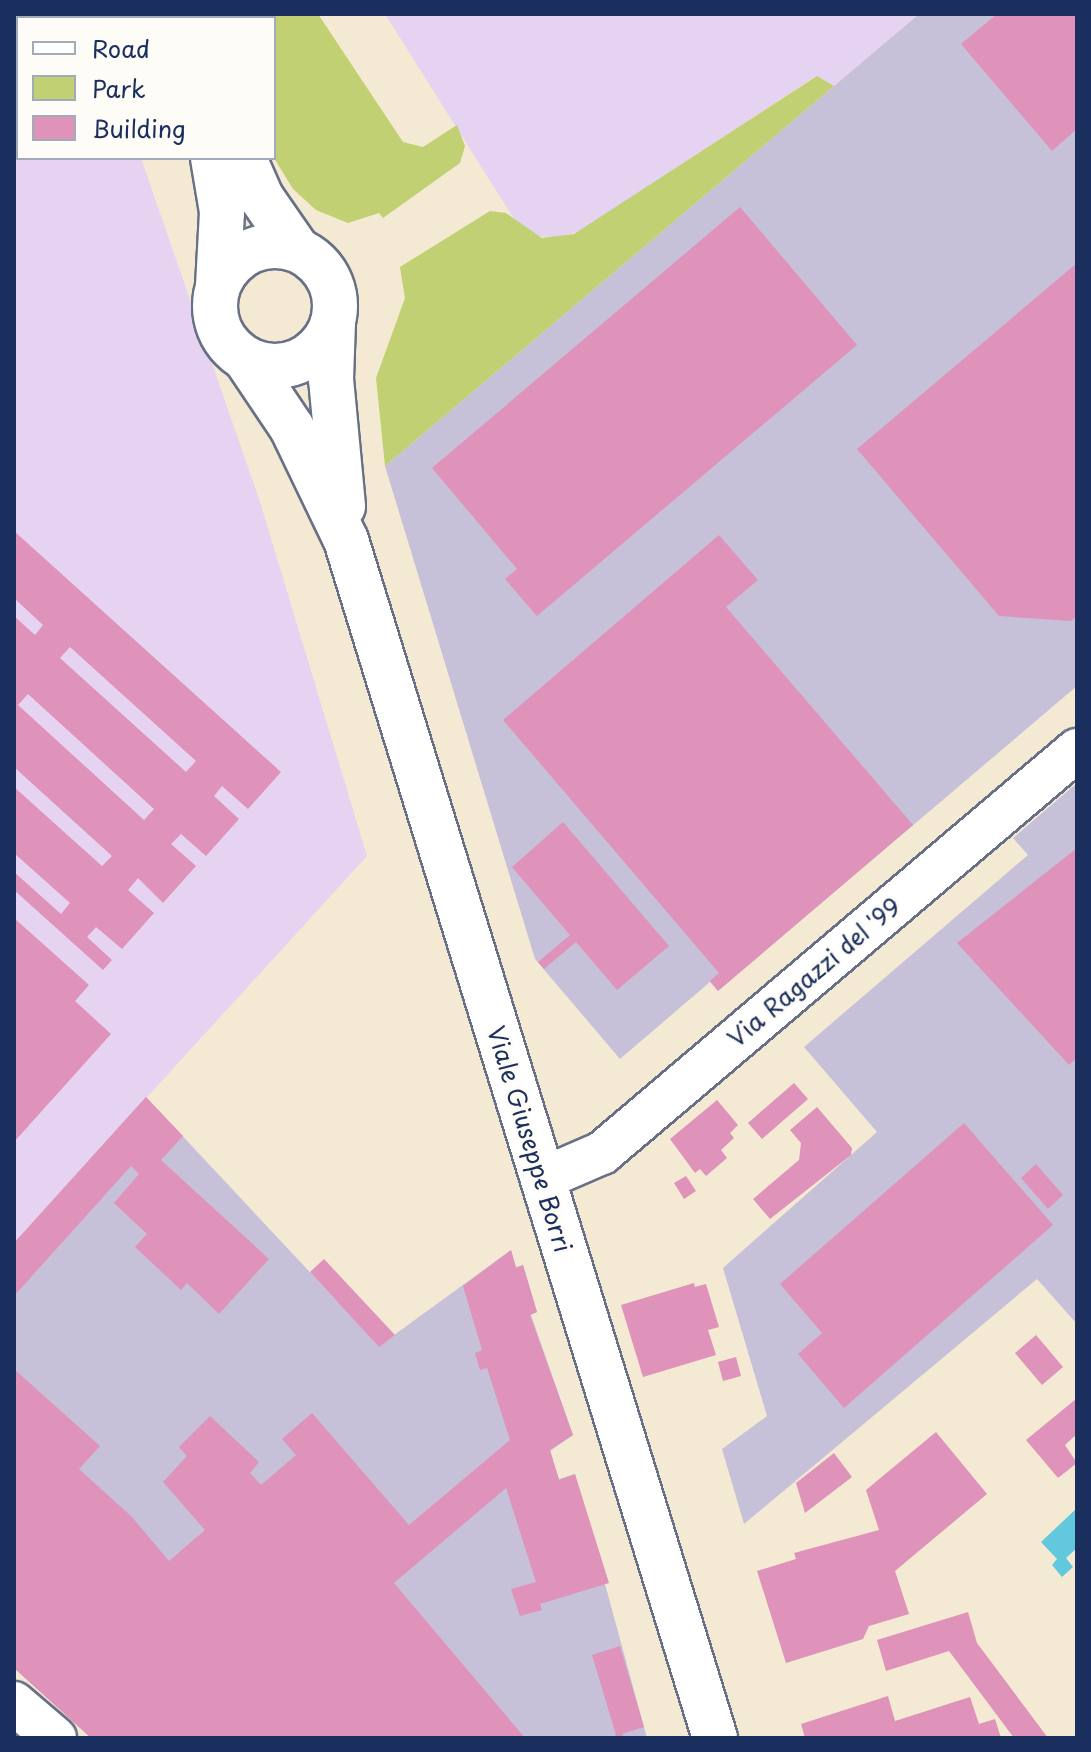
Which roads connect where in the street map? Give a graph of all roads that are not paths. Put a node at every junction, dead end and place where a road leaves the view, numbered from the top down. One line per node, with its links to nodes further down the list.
1 (219, 163): 2 (main road, Viale Giuseppe Borri); 3 (main road, Viale Giuseppe Borri)
2 (297, 249): 3 (main road); 4 (main road, Viale Giuseppe Borri)
3 (218, 285): 5 (main road, Viale Giuseppe Borri)
4 (333, 322): 5 (main road); 6 (main road, Viale Giuseppe Borri)
5 (245, 358): 6 (main road, Viale Giuseppe Borri)
6 (346, 540): 8 (main road, Viale Giuseppe Borri)
7 (1077, 750): 8 (street, Via Ragazzi del '99)
8 (542, 1179): 11 (main road, Viale Giuseppe Borri)
9 (14, 1703): 10 (street)
10 (55, 1738)
11 (715, 1738)

